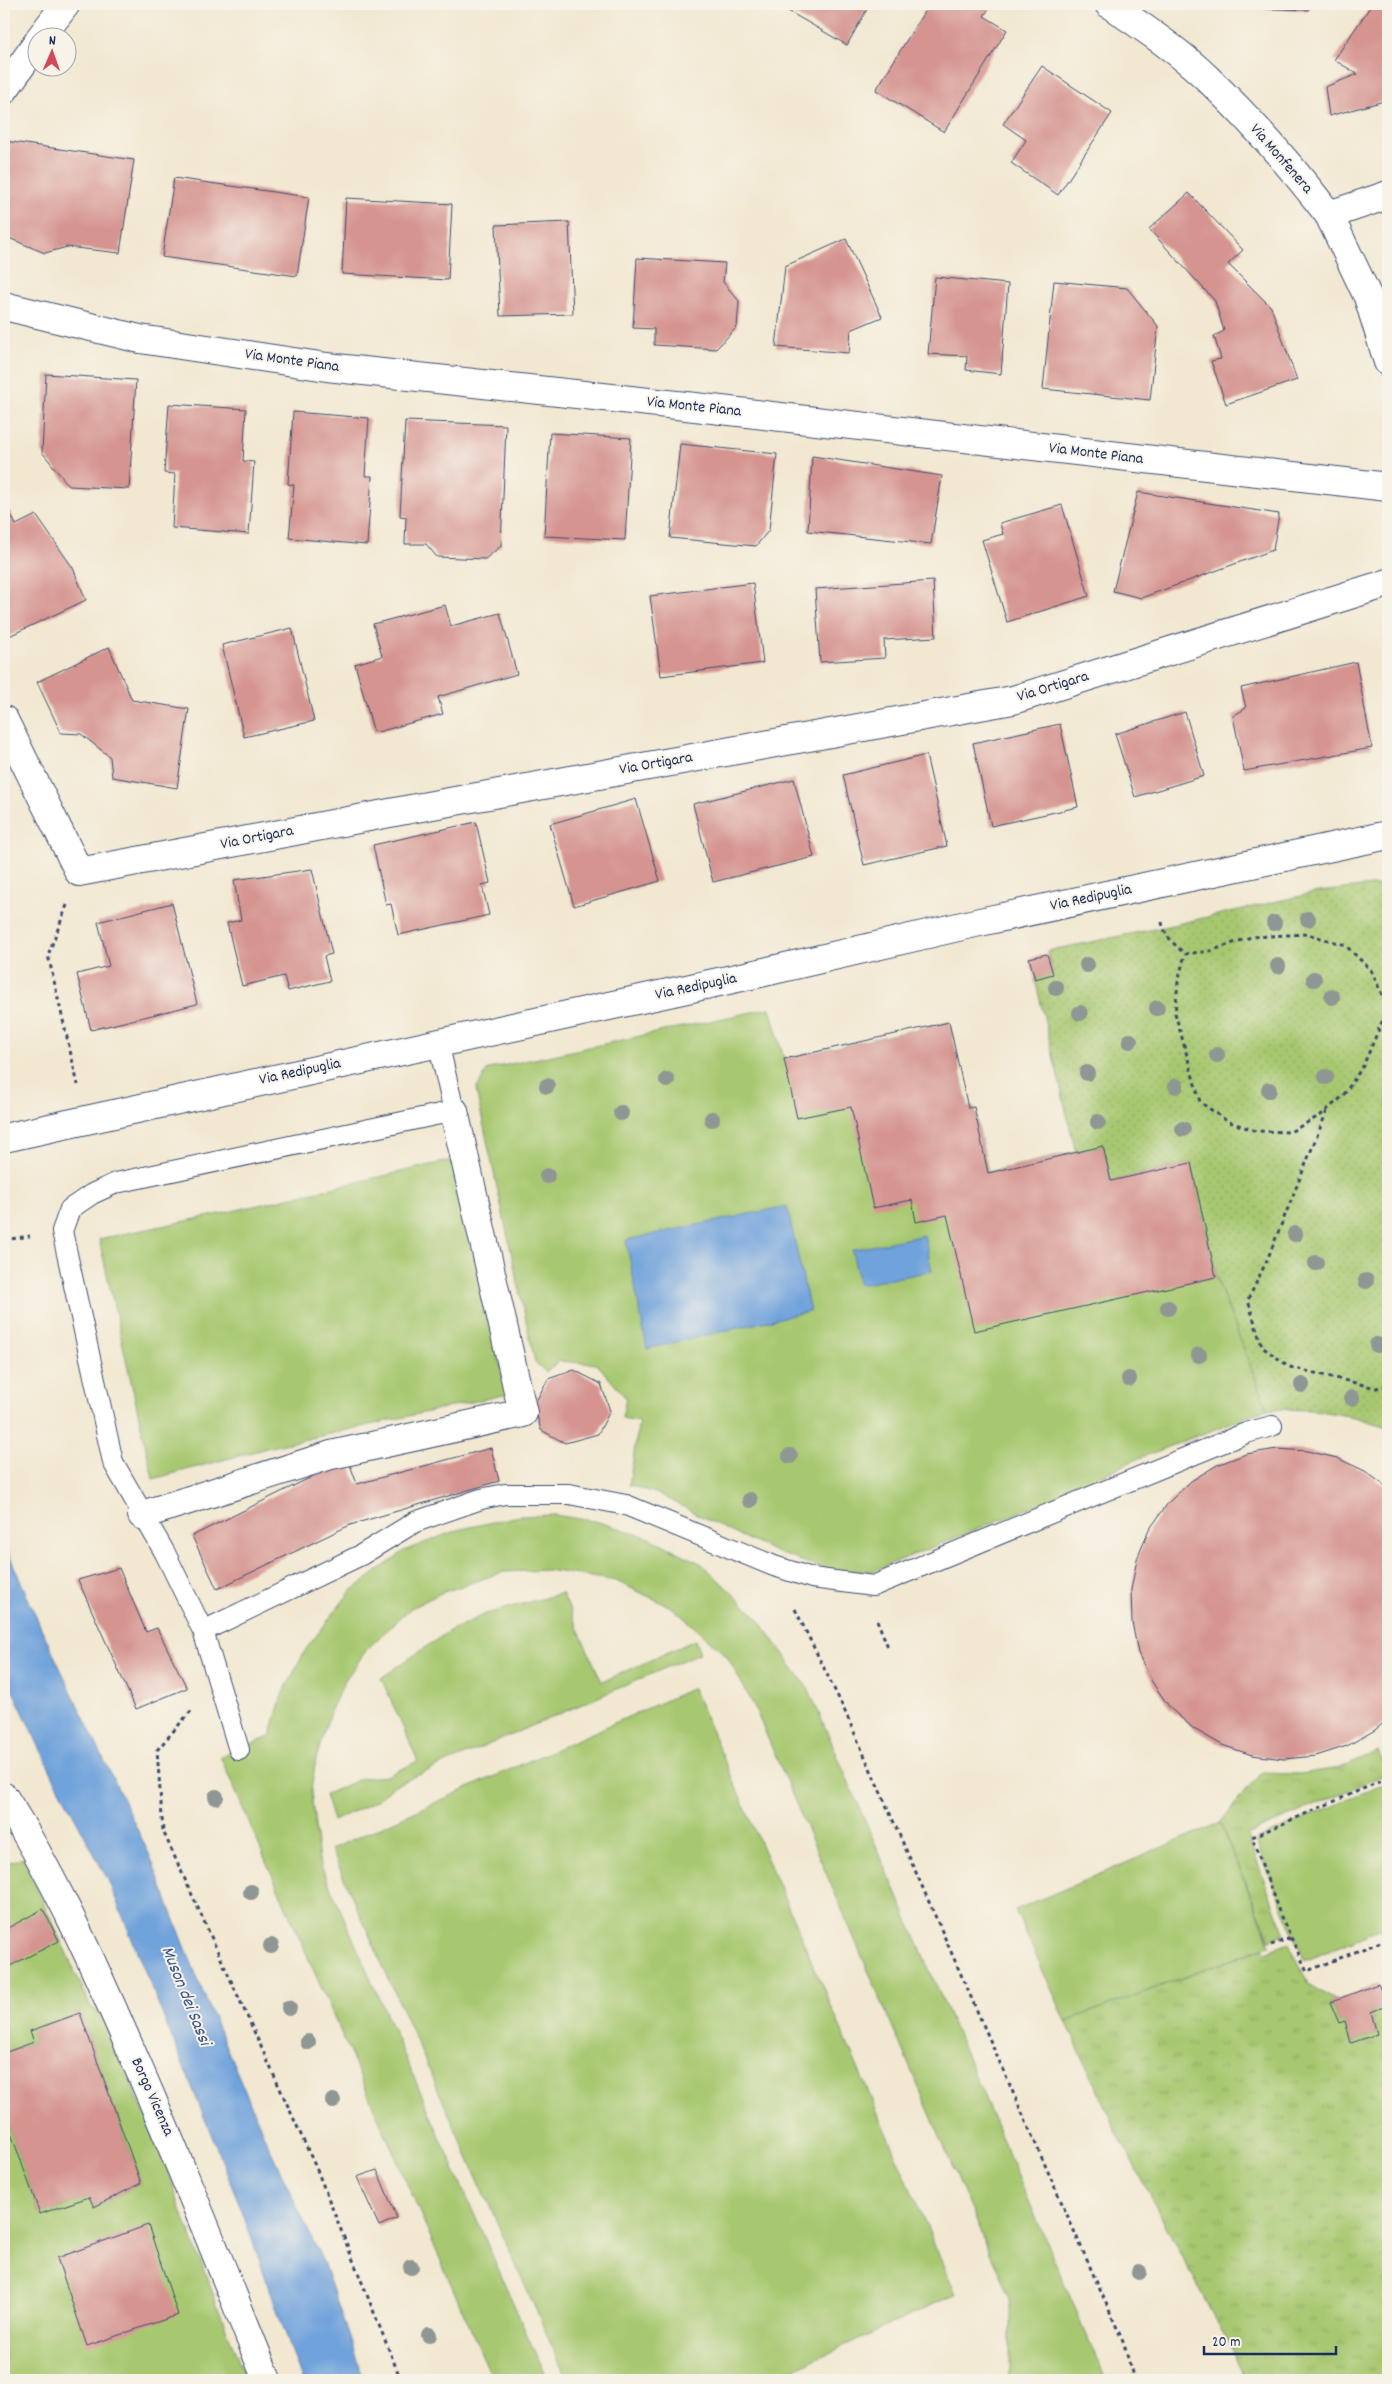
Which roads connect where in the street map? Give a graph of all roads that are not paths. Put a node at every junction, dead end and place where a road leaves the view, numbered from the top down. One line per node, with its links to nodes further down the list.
1 (66, 4): 3 (street)
2 (1110, 4): 7 (street, Via Monfenera)
3 (48, 28)
4 (28, 56): 5 (street)
5 (4, 90)
6 (1388, 195): 7 (street)
7 (1329, 215): 9 (street, Via Monfenera)
8 (4, 306): 10 (street, Via Monte Piana)
9 (1388, 362)
10 (1388, 487)
11 (1388, 583): 12 (street, Via Ortigara)
12 (4, 720)
13 (1388, 835): 14 (street, Via Redipuglia)
14 (438, 1042): 15 (lane); 16 (street, Via Redipuglia)
15 (454, 1111): 18 (street); 18 (lane)
16 (4, 1138)
17 (1272, 1426): 19 (lane)
18 (142, 1515): 19 (lane)
19 (203, 1631): 20 (lane)
20 (239, 1750)
21 (4, 1797): 22 (street, Borgo Vicenza)
22 (267, 2380)

